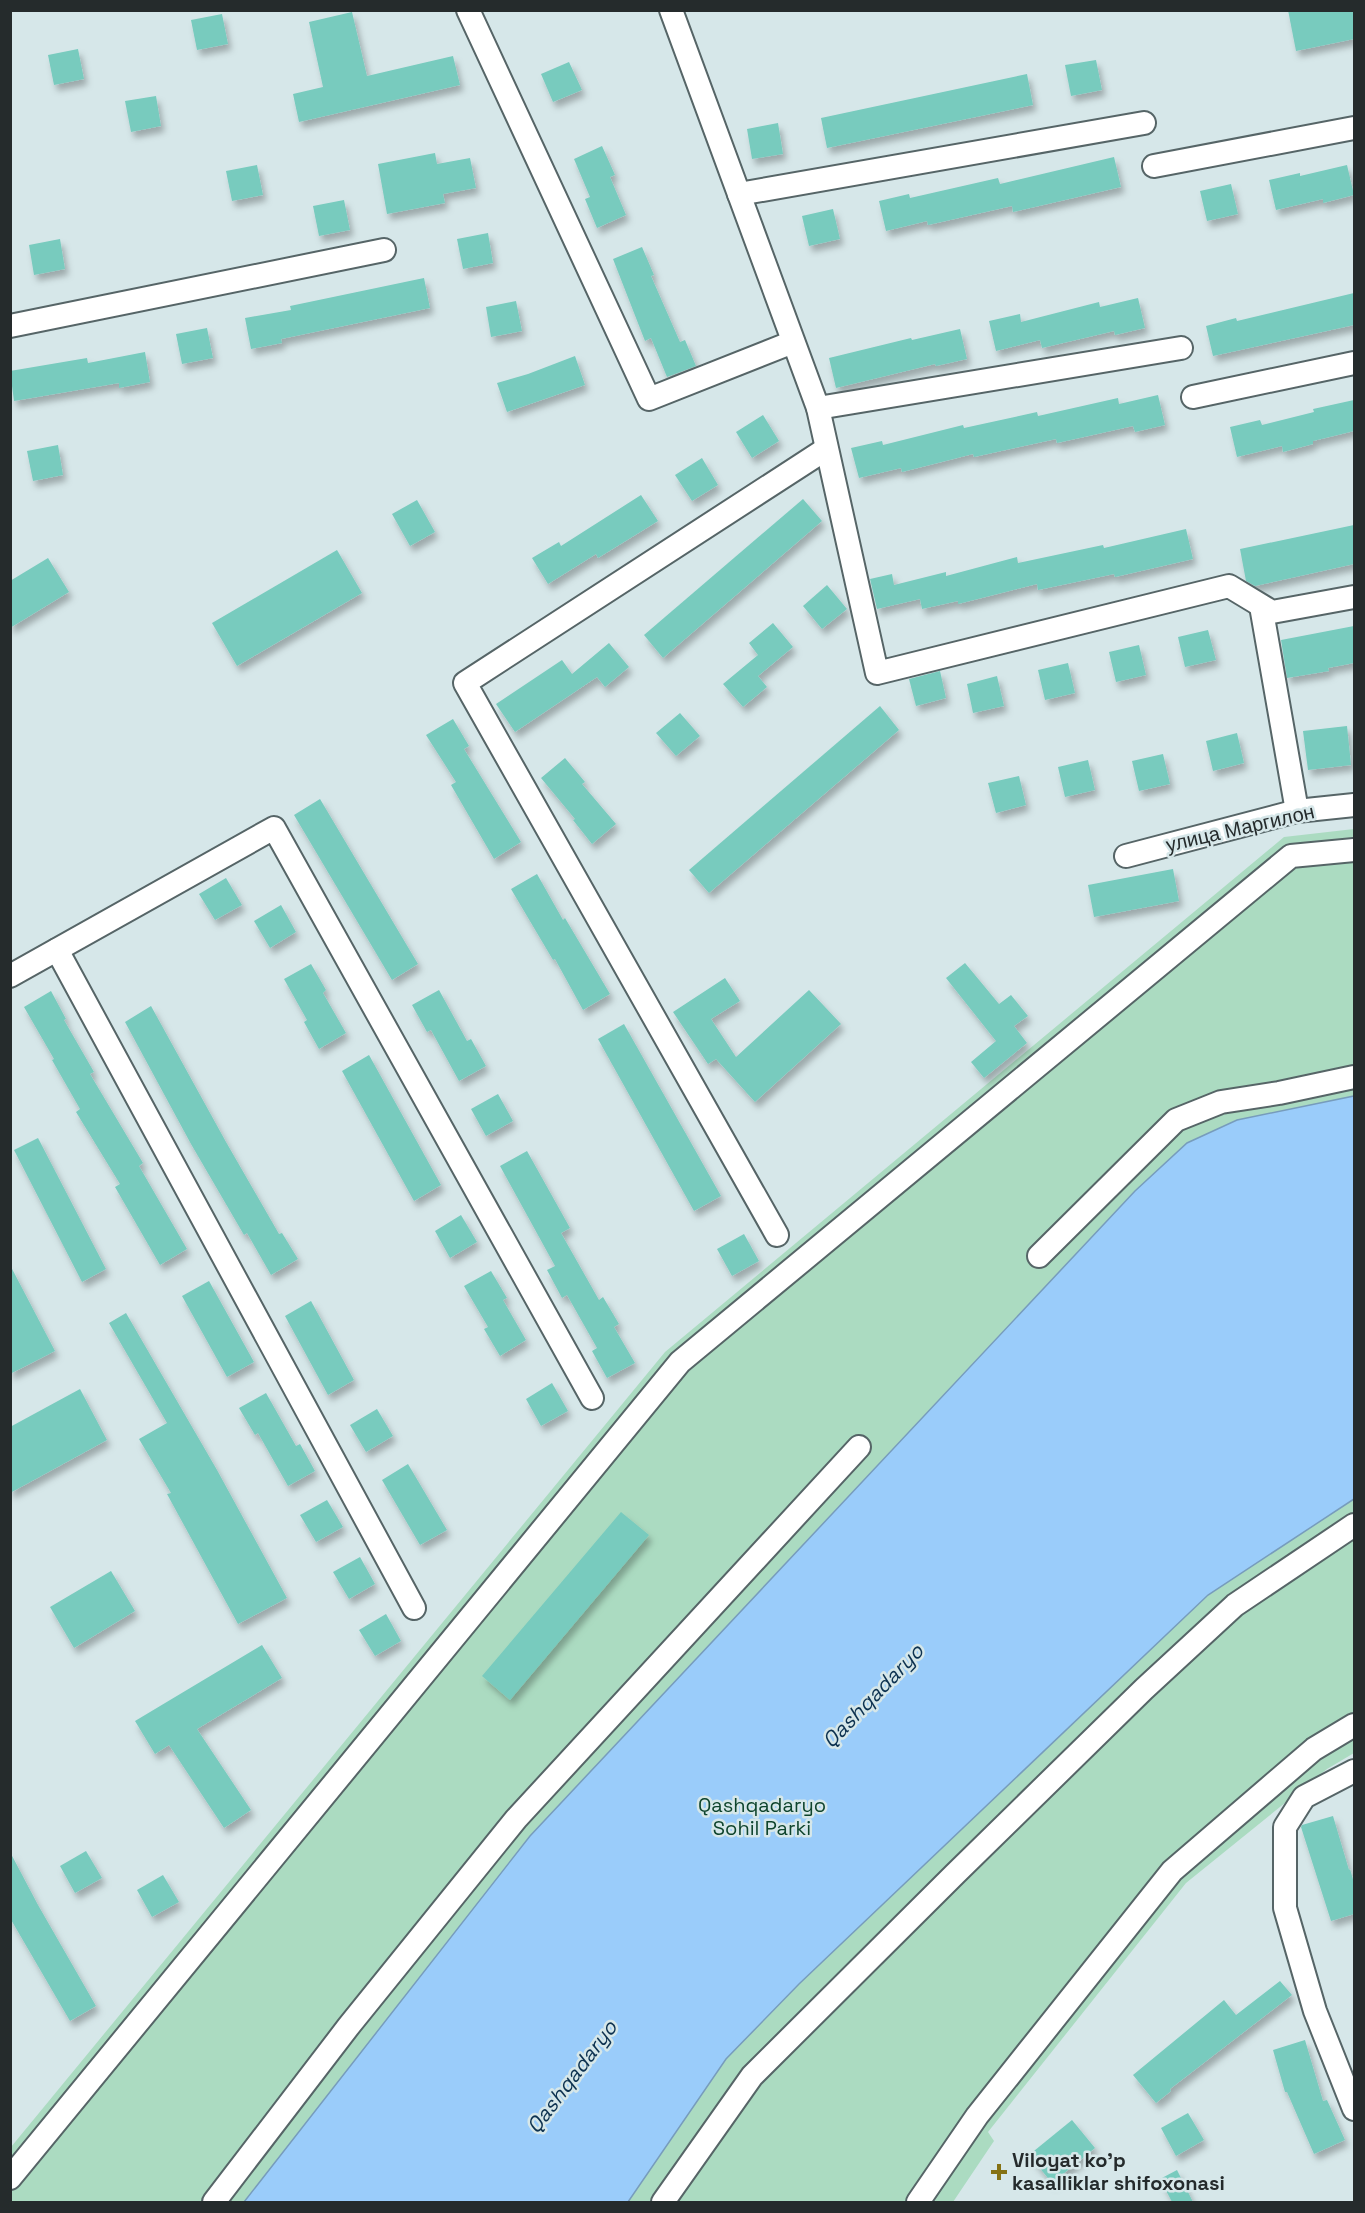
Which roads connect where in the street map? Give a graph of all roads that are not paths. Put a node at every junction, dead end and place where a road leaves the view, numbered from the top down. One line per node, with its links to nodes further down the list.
1 (468, 10): 9 (street)
2 (670, 10): 6 (street)
3 (1144, 123): 6 (street)
4 (1354, 128): 5 (street)
5 (1154, 166)
6 (739, 194): 9 (street)
7 (384, 250): 8 (street)
8 (10, 326)
9 (793, 342): 13 (street)
10 (1181, 348): 13 (street)
11 (1354, 363): 12 (street)
12 (1193, 397)
13 (818, 408): 14 (street)
14 (826, 449): 16 (street); 24 (street)
15 (1354, 597): 16 (street)
16 (1261, 606): 18 (street)
17 (1354, 805): 18 (street, улица Маргилон)
18 (1297, 811): 20 (street, улица Маргилон)
19 (1354, 850): 33 (street)
20 (1126, 856)
21 (57, 950): 22 (street); 26 (street); 29 (street)
22 (10, 976)
23 (1354, 1077): 25 (street)
24 (777, 1235)
25 (1039, 1256)
26 (592, 1398)
27 (859, 1447): 34 (street)
28 (1354, 1525): 35 (street)
29 (414, 1608)
30 (1354, 1725): 36 (street)
31 (1354, 1771): 32 (street)
32 (1354, 2109)
33 (10, 2178)
34 (214, 2202)
35 (663, 2202)
36 (918, 2202)

